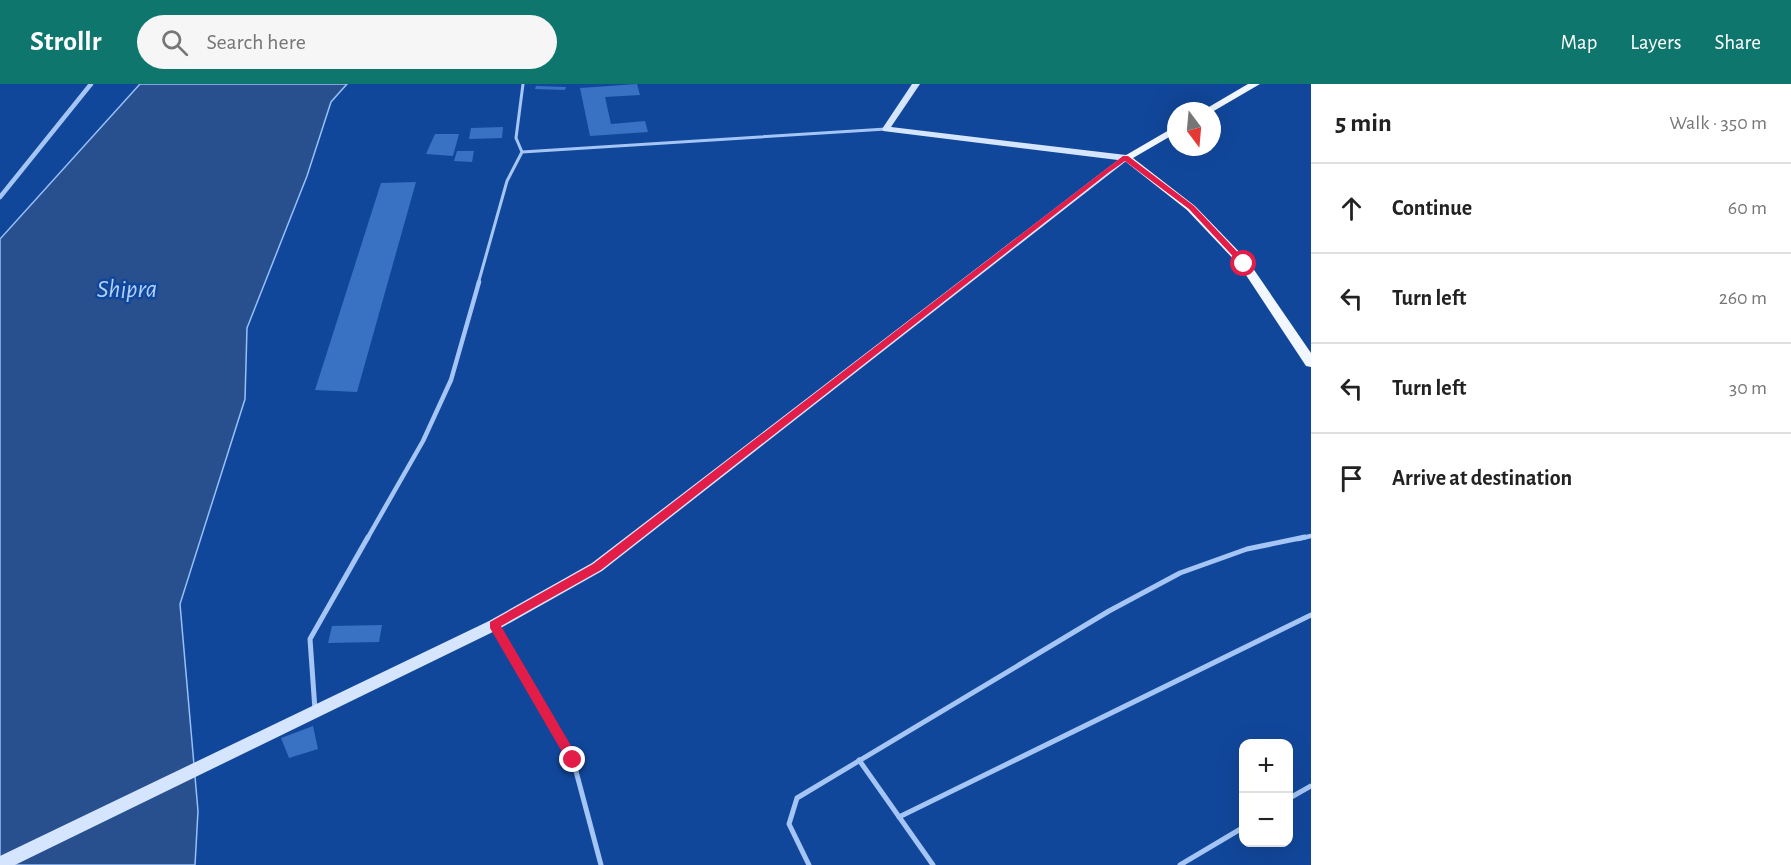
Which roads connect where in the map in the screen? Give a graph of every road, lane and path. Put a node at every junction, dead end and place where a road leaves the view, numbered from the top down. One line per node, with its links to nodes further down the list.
1 (91, 84): 10 (street)
2 (523, 84): 8 (lane)
3 (916, 84): 6 (main road)
4 (1254, 84): 5 (main road)
5 (1221, 103)
6 (886, 129): 8 (lane); 9 (main road)
7 (1167, 134): 9 (main road)
8 (522, 152): 15 (lane)
9 (1126, 158): 11 (main road); 14 (main road)
10 (0, 197)
11 (1311, 363)
12 (1311, 536): 16 (lane)
13 (1311, 615): 19 (lane)
14 (494, 625): 15 (main road); 22 (lane)
15 (315, 713): 21 (main road)
16 (859, 760): 19 (lane); 23 (lane)
17 (1311, 786): 18 (lane)
18 (1293, 797)
19 (899, 817): 24 (lane)
20 (1239, 829): 25 (lane)
21 (0, 864)
22 (601, 865)
23 (809, 865)
24 (933, 865)
25 (1180, 865)

